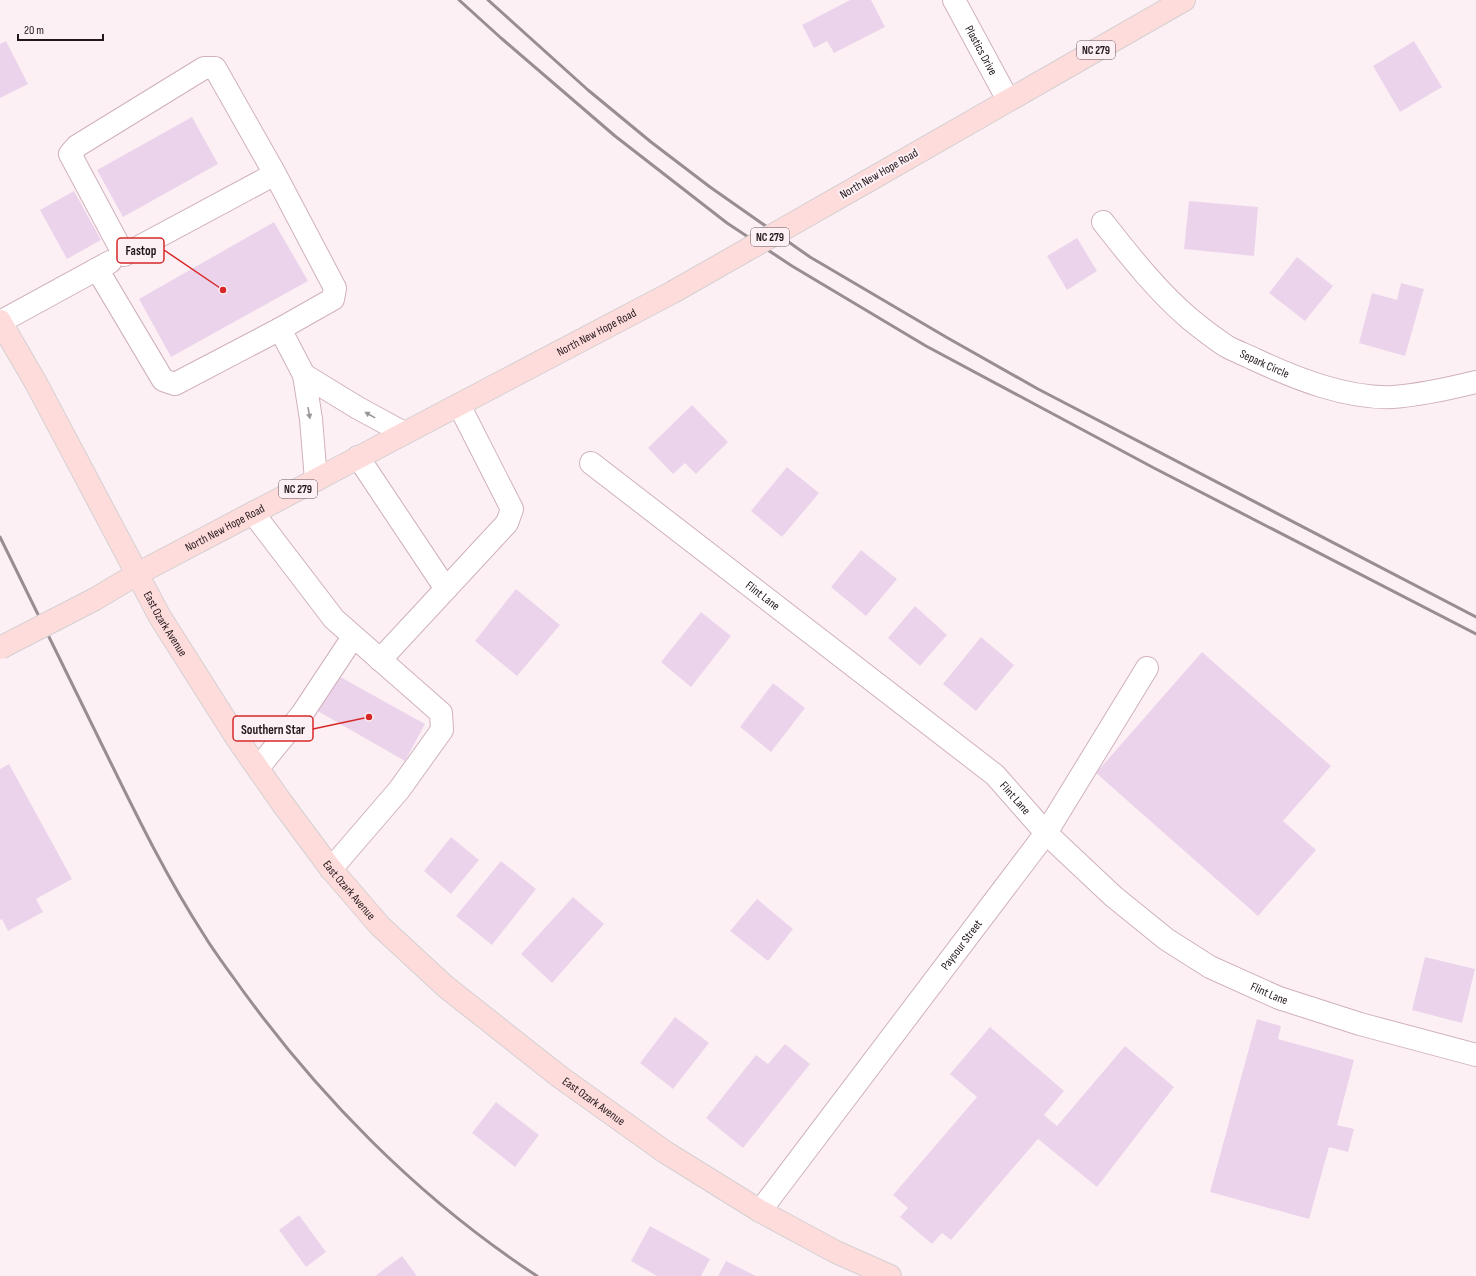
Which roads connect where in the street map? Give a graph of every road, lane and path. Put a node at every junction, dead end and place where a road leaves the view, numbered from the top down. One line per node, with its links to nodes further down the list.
1 (954, 0): 3 (street, Plastics Drive)
2 (1184, 0): 3 (main road, North New Hope Road / NC 279)
3 (1008, 100): 12 (main road, North New Hope Road / NC 279, bridge)
4 (275, 174): 6 (street); 6 (street); 9 (street)
5 (1103, 222): 11 (street, Separk Circle)
6 (124, 255): 7 (street)
7 (97, 269): 8 (street); 9 (street)
8 (0, 322): 18 (main road, East Ozark Avenue)
9 (280, 329): 10 (street)
10 (304, 375): 13 (street, one-way to 10); 16 (street, one-way to 16)
11 (1476, 382)
12 (459, 405): 13 (main road, North New Hope Road / NC 279); 19 (street)
13 (404, 433): 14 (main road, North New Hope Road / NC 279)
14 (358, 457): 16 (main road, North New Hope Road / NC 279); 19 (street)
15 (591, 463): 25 (street, Flint Lane)
16 (316, 480): 17 (main road, North New Hope Road / NC 279)
17 (253, 513): 18 (main road, North New Hope Road / NC 279); 20 (street)
18 (137, 574): 21 (main road, North New Hope Road / NC 279, bridge); 24 (main road, East Ozark Avenue)
19 (446, 589): 22 (street)
20 (353, 638): 22 (street); 24 (street)
21 (0, 648)
22 (380, 660): 26 (street)
23 (1147, 668): 25 (street, Paysour Street)
24 (258, 768): 26 (main road, East Ozark Avenue)
25 (1046, 832): 27 (street, Flint Lane); 28 (street, Paysour Street)
26 (331, 869): 28 (main road, East Ozark Avenue)
27 (1476, 1055)
28 (760, 1211): 29 (main road, East Ozark Avenue)
29 (890, 1276)

